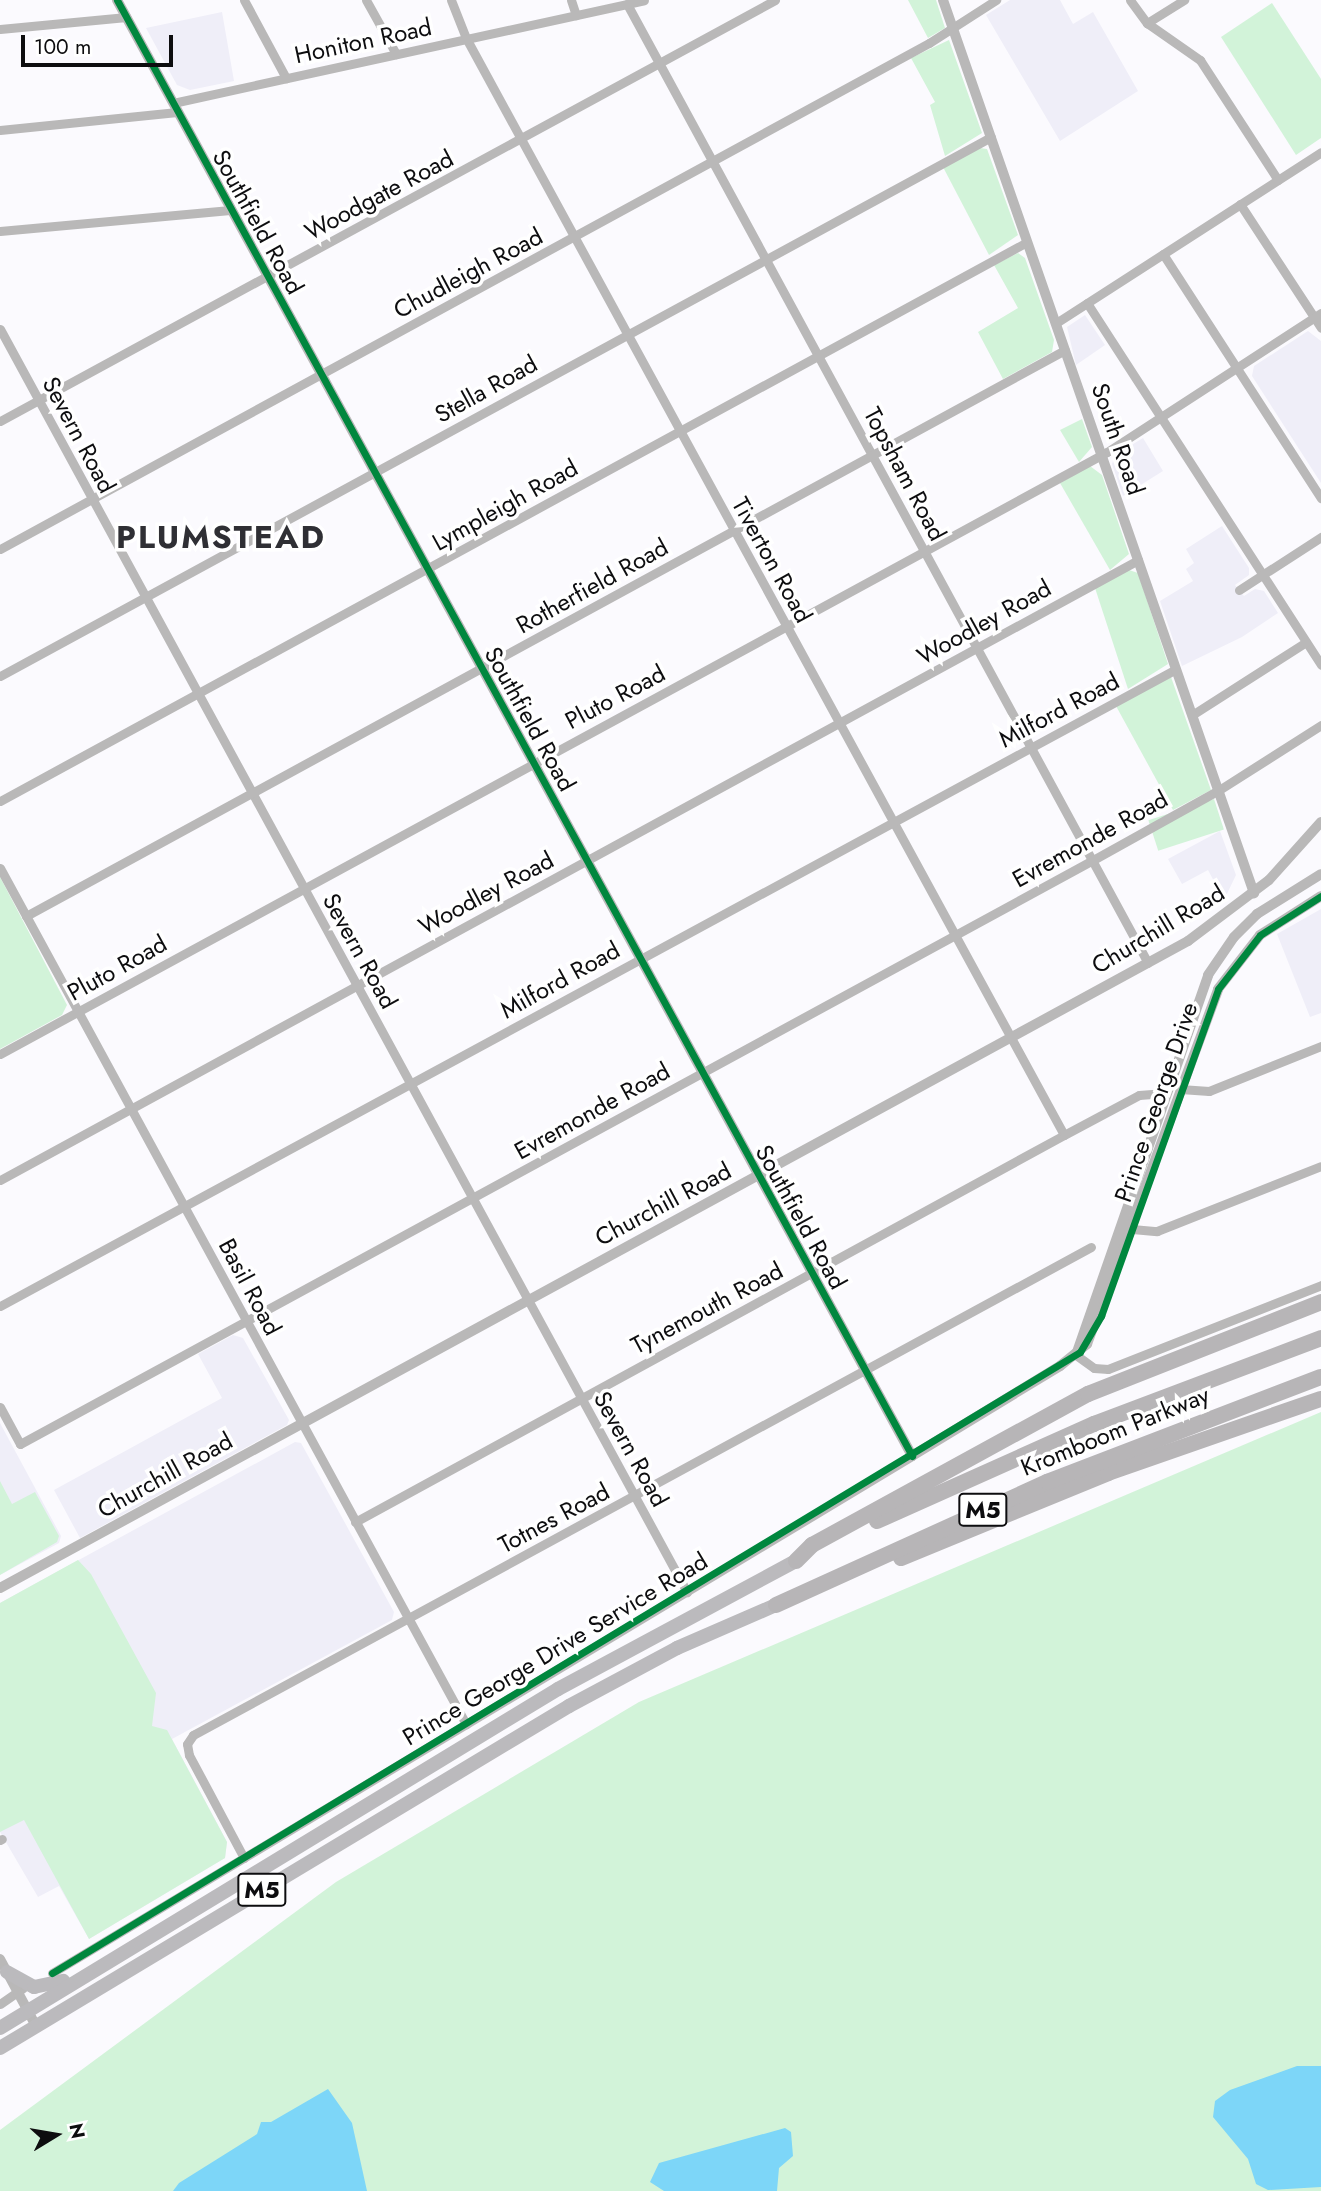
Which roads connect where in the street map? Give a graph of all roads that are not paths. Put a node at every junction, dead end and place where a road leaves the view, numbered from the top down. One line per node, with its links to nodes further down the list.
1 (117, 0): 14 (street, Southfield Road)
2 (244, 0): 21 (street)
3 (366, 0): 19 (street)
4 (451, 0): 18 (street, Tiverton Road)
5 (571, 0): 13 (street)
6 (644, 0): 12 (street, Honiton Road)
7 (775, 0): 20 (street, Woodgate Road)
8 (943, 0): 17 (street, South Road)
9 (996, 0): 17 (street, Chudleigh Road)
10 (1130, 0): 15 (street)
11 (1184, 0): 15 (street)
12 (627, 4): 13 (street, Honiton Road); 20 (street, Topsham Road)
13 (576, 15): 18 (street, Honiton Road)
14 (126, 17): 16 (street); 22 (street, Southfield Road)
15 (1147, 23): 28 (street)
16 (0, 29)
17 (953, 29): 24 (street, South Road); 27 (street, Chudleigh Road)
18 (466, 38): 19 (street, Honiton Road); 25 (street, Tiverton Road)
19 (396, 54): 21 (street, Honiton Road)
20 (659, 63): 25 (street, Woodgate Road); 27 (street, Topsham Road)
21 (286, 78): 22 (street, Honiton Road)
22 (175, 107): 23 (street, Honiton Road); 30 (street, Southfield Road)
23 (0, 130)
24 (991, 137): 33 (street, South Road); 35 (street, Stella Road)
25 (521, 139): 32 (street, Tiverton Road); 36 (street, Woodgate Road)
26 (1321, 152): 28 (street)
27 (713, 162): 32 (street, Chudleigh Road); 35 (street, Topsham Road)
28 (1278, 180): 29 (street)
29 (1240, 204): 34 (street); 38 (street)
30 (230, 210): 31 (street); 36 (street, Southfield Road)
31 (0, 231)
32 (575, 237): 42 (street, Tiverton Road); 46 (street, Chudleigh Road)
33 (1027, 242): 39 (street, South Road); 44 (street, Lympleigh Road)
34 (1163, 254): 37 (street); 45 (street)
35 (766, 259): 42 (street, Stella Road); 44 (street, Topsham Road)
36 (266, 278): 46 (street, Southfield Road); 47 (street, Woodgate Road)
37 (1087, 303): 39 (street); 48 (street)
38 (1317, 316): 40 (street); 45 (street, Pluto Road)
39 (1056, 323): 43 (street, South Road)
40 (1321, 328)
41 (0, 329): 47 (street, Severn Road)
42 (627, 334): 50 (street, Tiverton Road); 53 (street, Stella Road)
43 (1065, 350): 51 (street, Rotherfield Road); 52 (street, South Road)
44 (819, 356): 50 (street, Lympleigh Road); 51 (street, Topsham Road)
45 (1237, 368): 48 (street, Pluto Road); 54 (street)
46 (320, 375): 53 (street, Southfield Road); 55 (street, Chudleigh Road)
47 (39, 400): 49 (street, Woodgate Road); 55 (street, Severn Road)
48 (1161, 417): 52 (street, Pluto Road); 62 (street)
49 (0, 421)
50 (680, 431): 56 (street, Tiverton Road); 61 (street, Lympleigh Road)
51 (874, 455): 56 (street, Rotherfield Road); 59 (street, Topsham Road)
52 (1102, 455): 59 (street, Pluto Road); 60 (street, South Road)
53 (374, 473): 61 (street, Southfield Road); 64 (street, Stella Road)
54 (1321, 498)
55 (92, 499): 58 (street, Chudleigh Road); 64 (street, Severn Road)
56 (734, 531): 65 (street, Tiverton Road); 69 (street, Rotherfield Road)
57 (1321, 537): 62 (street)
58 (0, 549)
59 (925, 551): 65 (street, Pluto Road); 67 (street, Topsham Road)
60 (1138, 560): 67 (street, Woodley Road); 70 (street, South Road)
61 (426, 570): 69 (street, Southfield Road); 72 (street, Lympleigh Road)
62 (1262, 575): 63 (street); 66 (street)
63 (1239, 590)
64 (145, 596): 71 (street, Stella Road); 72 (street, Severn Road)
65 (787, 626): 74 (street, Tiverton Road); 77 (street, Pluto Road)
66 (1306, 642): 68 (street); 73 (street)
67 (978, 648): 74 (street, Woodley Road); 76 (street, Topsham Road)
68 (1321, 666)
69 (480, 669): 77 (street, Southfield Road); 79 (street, Rotherfield Road)
70 (1176, 669): 73 (street, South Road); 76 (street, Milford Road)
71 (0, 676)
72 (198, 693): 79 (street, Severn Road); 80 (street, Lympleigh Road)
73 (1192, 715): 78 (street, South Road)
74 (840, 724): 81 (street, Tiverton Road); 84 (street, Woodley Road)
75 (1321, 724): 78 (street, Evremonde Road)
76 (1031, 746): 81 (street, Milford Road); 83 (street, Topsham Road)
77 (532, 764): 84 (street, Southfield Road); 87 (street, Pluto Road)
78 (1219, 790): 83 (street, Evremonde Road); 88 (street, South Road)
79 (252, 793): 87 (street, Severn Road); 90 (street, Rotherfield Road)
80 (0, 801)
81 (892, 820): 91 (street, Tiverton Road); 92 (street, Milford Road)
82 (1321, 822): 88 (street, Churchill Road)
83 (1093, 860): 91 (street, Evremonde Road); 93 (street, Topsham Road)
84 (585, 862): 92 (street, Southfield Road); 94 (street, Woodley Road)
85 (0, 868): 90 (street, Basil Road)
86 (1321, 874): 119 (street, Prince George Drive)
87 (304, 888): 94 (street, Severn Road); 95 (street, Pluto Road)
88 (1254, 893): 93 (street, Churchill Road)
89 (1321, 896): 101 (street, Prince George Drive)
90 (26, 916): 95 (street, Basil Road)
91 (955, 935): 96 (street, Tiverton Road); 99 (street, Evremonde Road)
92 (638, 959): 99 (street, Southfield Road); 100 (street, Milford Road)
93 (1148, 963): 96 (street, Churchill Road)
94 (357, 985): 100 (street, Severn Road); 103 (street, Woodley Road)
95 (77, 1011): 98 (street, Pluto Road); 103 (street, Basil Road)
96 (1011, 1038): 104 (street, Tiverton Road); 106 (street, Churchill Road)
97 (1321, 1046): 101 (street)
98 (0, 1054)
99 (701, 1073): 106 (street, Southfield Road); 108 (street, Evremonde Road)
100 (410, 1083): 108 (street, Severn Road); 109 (street, Milford Road)
101 (1180, 1089): 110 (street, Prince George Drive)
102 (1152, 1094): 104 (street, Tynemouth Road)
103 (131, 1109): 107 (street, Woodley Road); 109 (street, Basil Road)
104 (1064, 1135): 112 (street, Tynemouth Road)
105 (1321, 1166): 110 (street)
106 (757, 1177): 112 (street, Southfield Road); 114 (street, Churchill Road)
107 (0, 1180)
108 (472, 1198): 114 (street, Severn Road); 117 (street, Evremonde Road)
109 (184, 1206): 116 (street, Milford Road); 117 (street, Basil Road)
110 (1132, 1229): 119 (street, Prince George Drive)
111 (1091, 1247): 120 (street, Totnes Road)
112 (811, 1274): 120 (street, Southfield Road); 122 (street, Tynemouth Road)
113 (1321, 1285): 119 (street)
114 (528, 1301): 122 (street, Severn Road); 125 (street, Churchill Road)
115 (1320, 1303): 129 (highway)
116 (0, 1306)
117 (246, 1320): 124 (street, Evremonde Road); 125 (street, Basil Road)
118 (1321, 1338): 129 (highway, Kromboom Parkway / M5)
119 (1076, 1355): 126 (street, Prince George Drive Service Road)
120 (863, 1371): 126 (street, Southfield Road); 127 (street, Totnes Road)
121 (1321, 1377): 132 (highway, Kromboom Parkway / M5)
122 (581, 1398): 127 (street, Severn Road); 128 (street, Tynemouth Road)
123 (1321, 1399): 132 (highway)
124 (0, 1407)
125 (302, 1424): 128 (street, Basil Road); 130 (street, Churchill Road)
126 (912, 1456): 131 (street, Prince George Drive Service Road)
127 (635, 1497): 131 (street, Severn Road); 133 (street, Totnes Road)
128 (355, 1522): 133 (street, Basil Road)
129 (796, 1561): 136 (main road, M5)
130 (0, 1588)
131 (687, 1592): 134 (street, Prince George Drive Service Road)
132 (775, 1605): 142 (main road, M5)
133 (408, 1619): 134 (street, Basil Road); 135 (street, Totnes Road)
134 (466, 1724): 135 (street, Prince George Drive Service Road)
135 (244, 1858): 138 (street, Prince George Drive Service Road)
136 (130, 1948): 139 (main road); 141 (main road, M5)
137 (4, 1965): 139 (main road)
138 (52, 1973)
139 (22, 1989): 140 (street); 141 (street)
140 (0, 2004)
141 (27, 2011): 142 (street); 143 (main road, M5)
142 (36, 2026): 144 (main road, M5)
143 (0, 2028)
144 (0, 2048)

